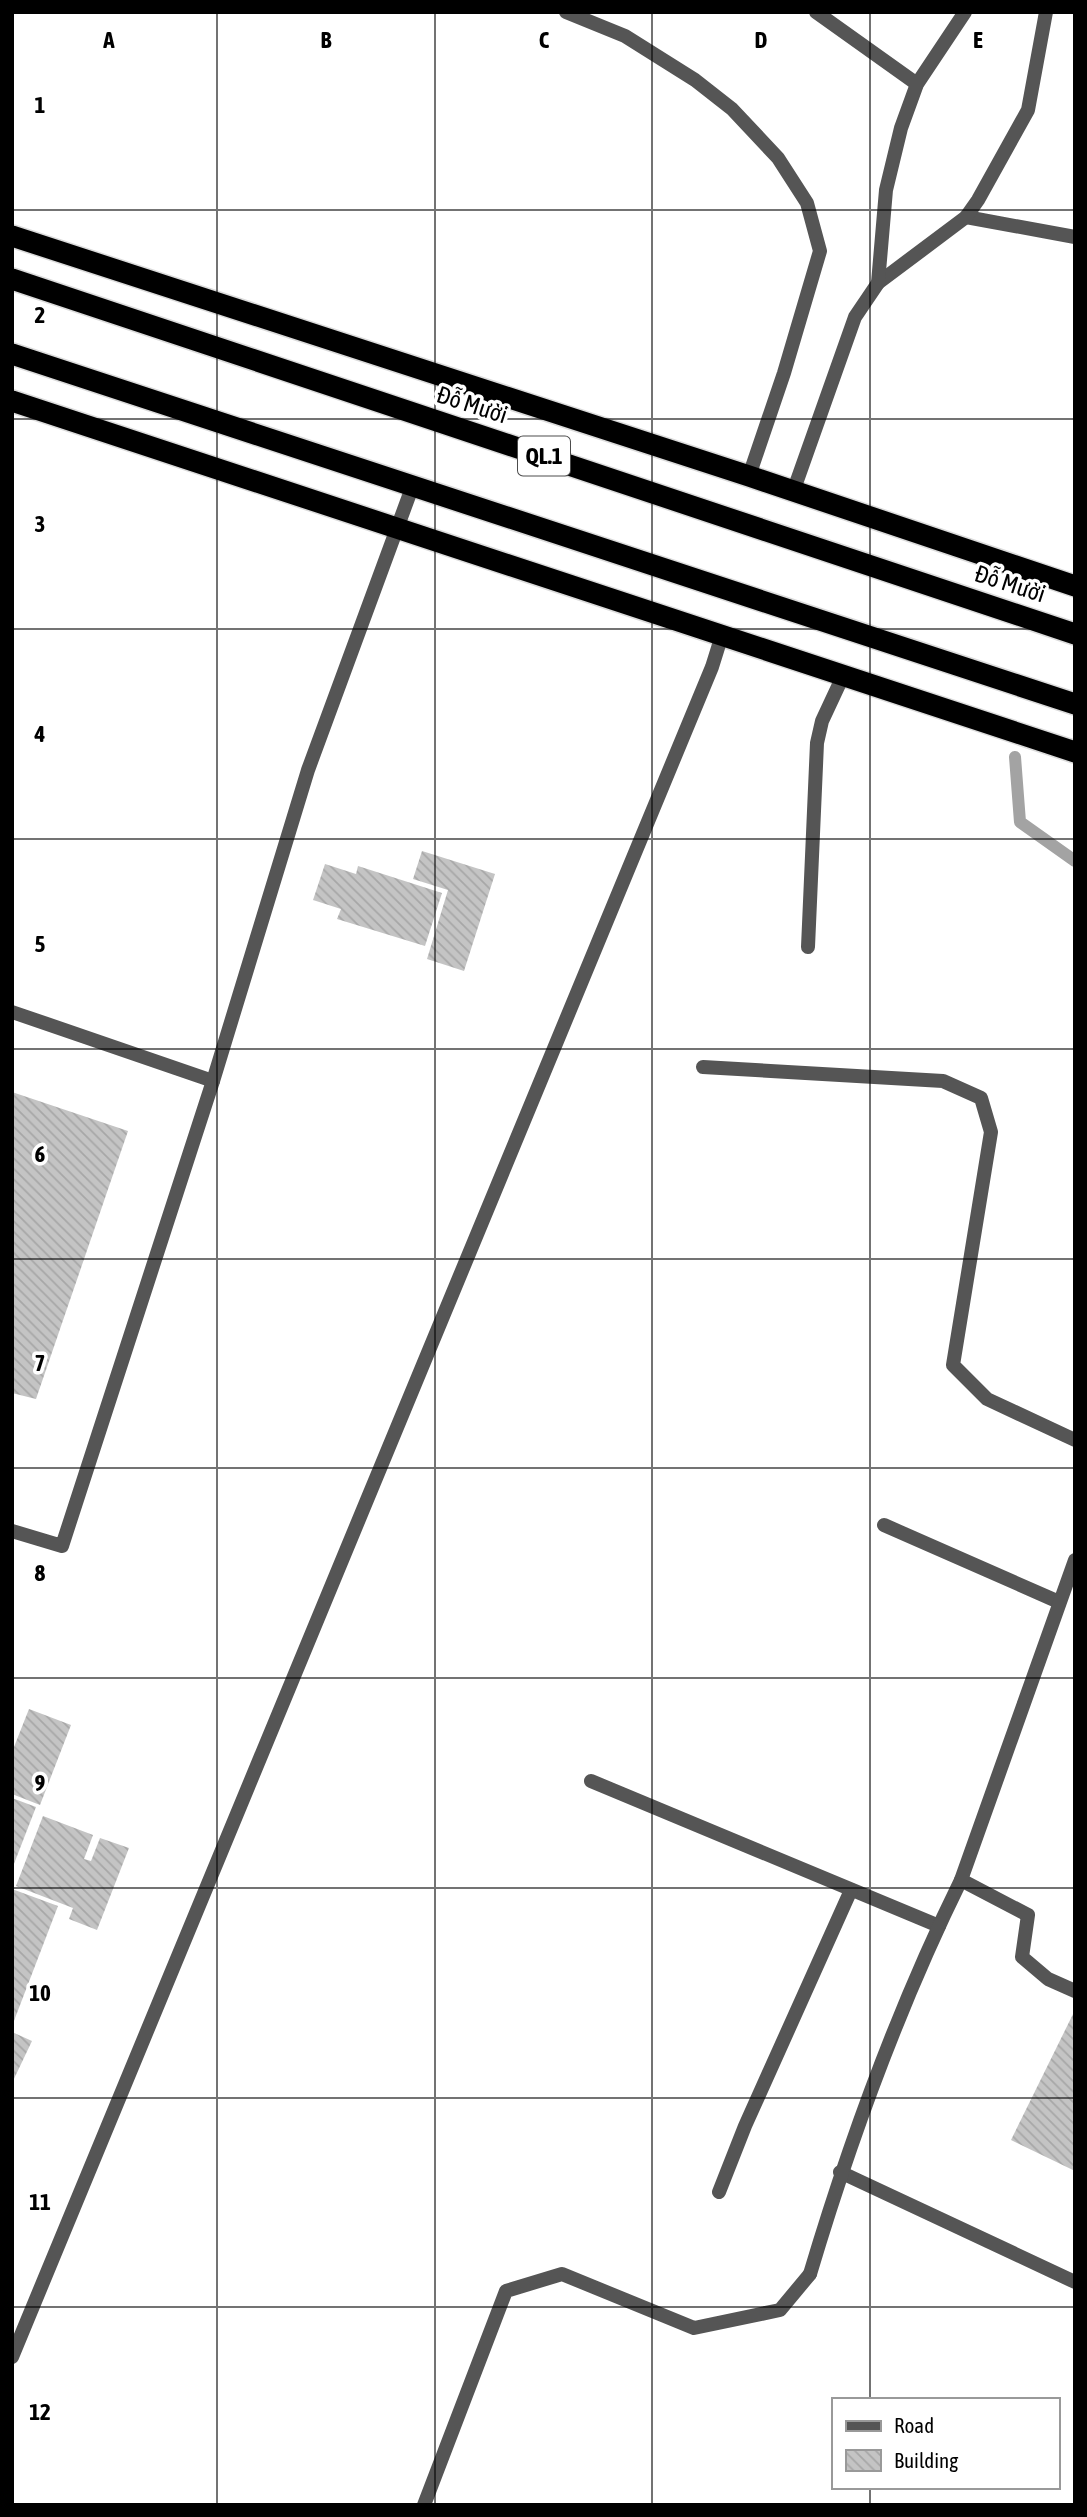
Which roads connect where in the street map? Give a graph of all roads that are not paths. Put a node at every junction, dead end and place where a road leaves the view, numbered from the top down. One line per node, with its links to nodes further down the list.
1 (566, 12): 13 (street)
2 (965, 12): 5 (street)
3 (1046, 12): 6 (street)
4 (819, 14): 5 (street)
5 (918, 84): 10 (street)
6 (966, 217): 8 (street); 10 (street)
7 (12, 236): 13 (highway, Đỗ Mười / QL.1)
8 (1075, 237)
9 (12, 279): 18 (highway, Đỗ Mười / QL.1)
10 (878, 283): 15 (street)
11 (12, 354): 14 (highway)
12 (12, 401): 16 (highway)
13 (749, 476): 15 (highway, Đỗ Mười / QL.1)
14 (413, 485): 16 (street); 21 (highway)
15 (793, 492): 17 (highway, Đỗ Mười / QL.1)
16 (396, 526): 19 (highway); 26 (street)
17 (1075, 586)
18 (1075, 634)
19 (722, 635): 20 (highway); 40 (street)
20 (843, 676): 22 (highway); 23 (street)
21 (1075, 704)
22 (1075, 752)
23 (808, 947)
24 (12, 1012): 26 (street)
25 (703, 1067): 27 (street)
26 (213, 1080): 29 (street)
27 (1075, 1440)
28 (884, 1525): 31 (street)
29 (12, 1531)
30 (1075, 1560): 31 (street)
31 (1059, 1602): 33 (street)
32 (590, 1781): 34 (street)
33 (961, 1880): 35 (street); 36 (street)
34 (851, 1890): 35 (street); 38 (street)
35 (939, 1926): 37 (street)
36 (1075, 1991)
37 (840, 2172): 39 (street); 41 (street)
38 (719, 2192)
39 (1075, 2282)
40 (12, 2357)
41 (424, 2505)

